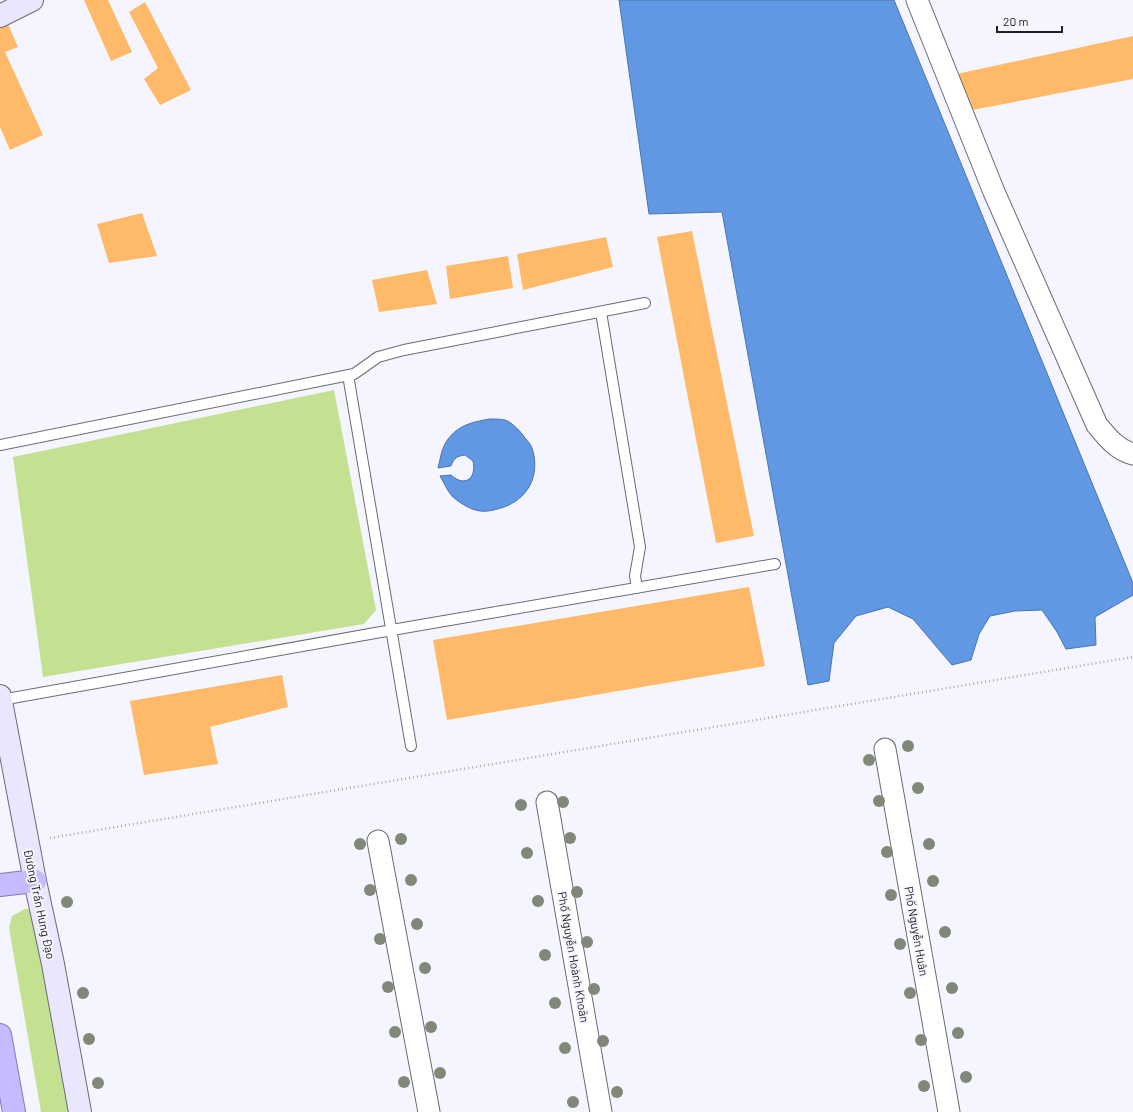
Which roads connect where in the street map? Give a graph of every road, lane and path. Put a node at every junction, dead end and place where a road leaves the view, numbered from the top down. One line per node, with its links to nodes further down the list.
1 (32, 0): 3 (main road)
2 (917, 0): 8 (street)
3 (0, 16)
4 (645, 304): 5 (lane)
5 (601, 312): 6 (lane); 10 (lane)
6 (348, 375): 7 (lane); 11 (lane)
7 (0, 445)
8 (1133, 454)
9 (775, 564): 10 (lane)
10 (636, 588): 11 (lane)
11 (392, 630): 13 (lane); 14 (lane)
12 (1133, 657): 18 (path)
13 (0, 698): 18 (main road, Đường Trần Hưng Đạo)
14 (411, 746)
15 (885, 749): 26 (street, Phố Nguyễn Huân)
16 (547, 802): 25 (street, Phố Nguyễn Hoành Khoản)
17 (378, 841): 24 (street)
18 (27, 842): 19 (main road, Đường Trần Hưng Đạo)
19 (35, 881): 20 (highway); 23 (main road, Đường Trần Hưng Đạo)
20 (0, 884)
21 (0, 1035): 22 (highway)
22 (14, 1112)
23 (80, 1112)
24 (429, 1112)
25 (601, 1112)
26 (949, 1112)

